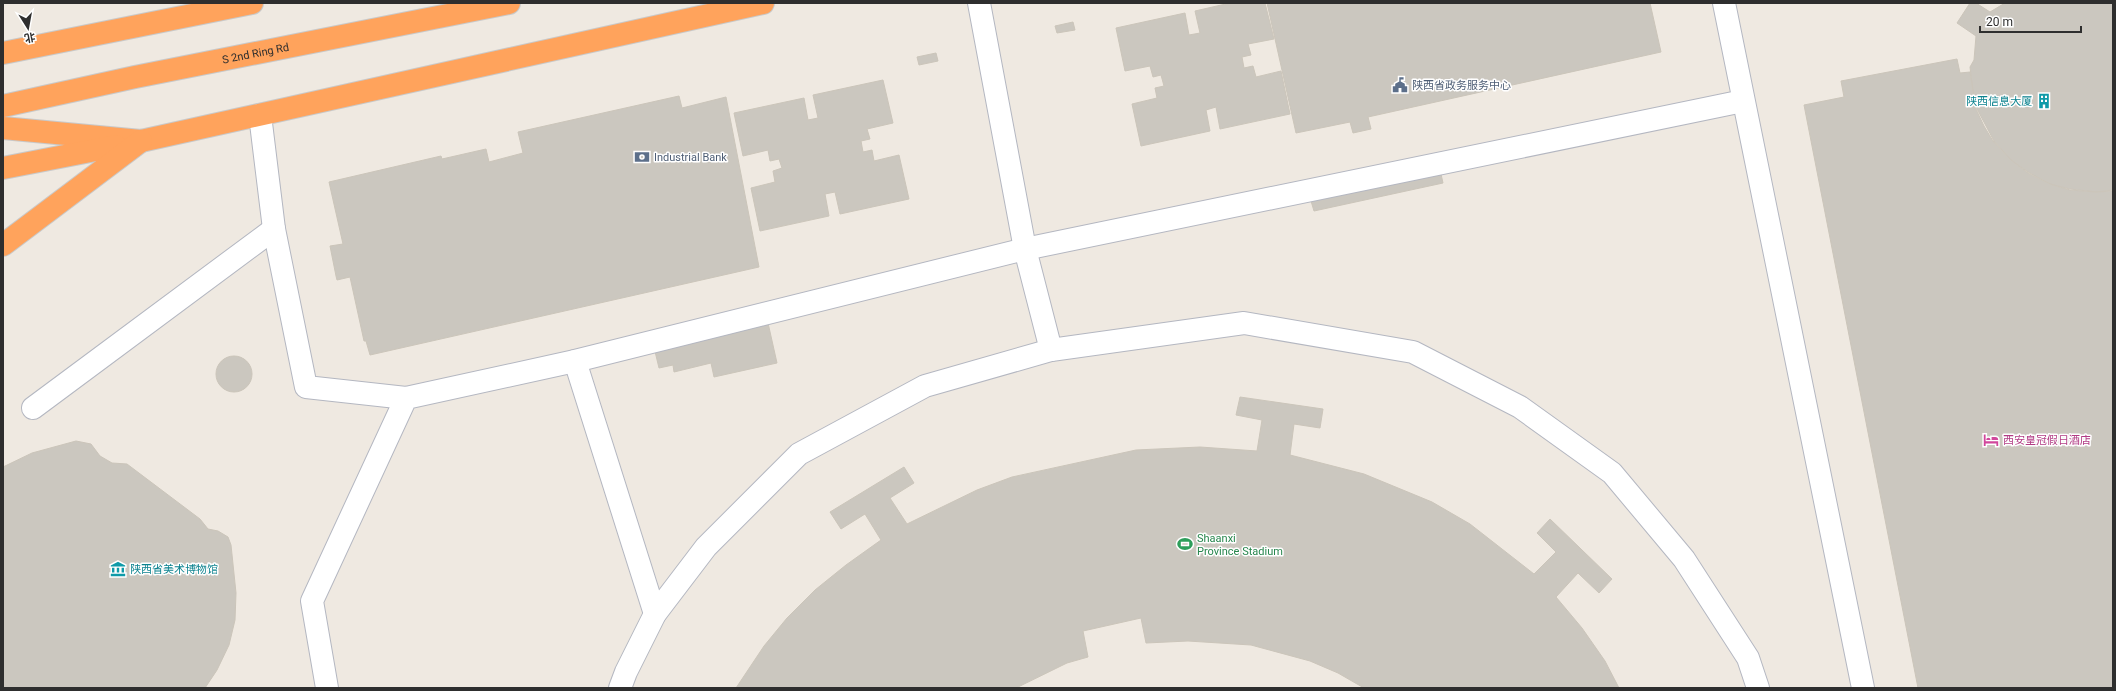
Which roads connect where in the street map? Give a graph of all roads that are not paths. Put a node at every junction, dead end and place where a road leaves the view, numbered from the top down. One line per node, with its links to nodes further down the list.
1 (252, 3): 6 (highway)
2 (509, 3): 8 (highway, S 2nd Ring Rd)
3 (763, 3): 9 (highway)
4 (979, 3): 15 (street)
5 (1724, 3): 7 (street)
6 (3, 53)
7 (1743, 100): 15 (street); 24 (street)
8 (3, 106)
9 (260, 114): 11 (highway); 13 (street)
10 (3, 128): 11 (highway)
11 (141, 141): 12 (highway); 14 (highway)
12 (3, 168)
13 (274, 229): 18 (street); 19 (street)
14 (3, 245)
15 (1025, 249): 16 (street); 17 (street)
16 (1051, 350): 20 (street); 23 (street)
17 (575, 360): 18 (street); 20 (street)
18 (406, 398): 21 (street)
19 (32, 408)
20 (655, 614): 22 (street)
21 (326, 688)
22 (620, 688)
23 (1758, 688)
24 (1863, 688)

